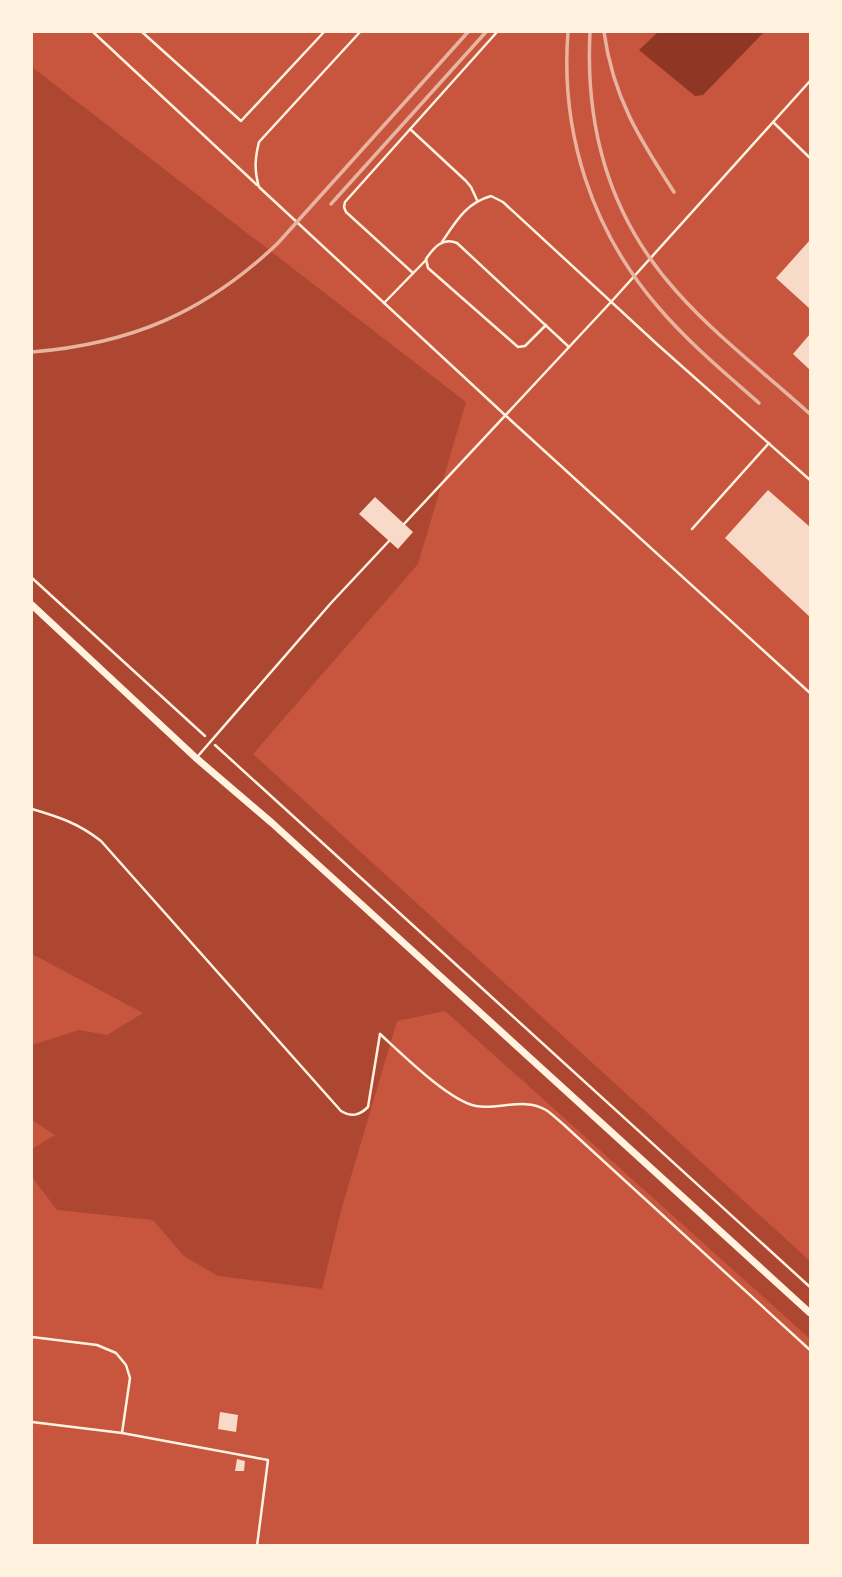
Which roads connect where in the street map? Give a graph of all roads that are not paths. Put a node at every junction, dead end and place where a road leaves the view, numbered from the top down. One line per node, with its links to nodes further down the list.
1 (93, 32): 12 (lane)
2 (142, 32): 7 (lane)
3 (150, 32): 7 (lane)
4 (324, 32): 7 (lane)
5 (360, 32): 12 (lane)
6 (497, 32): 10 (lane)
7 (146, 36)
8 (810, 81): 9 (lane)
9 (773, 122): 11 (lane); 17 (lane)
10 (410, 129): 13 (lane); 16 (lane)
11 (810, 158)
12 (259, 187): 18 (lane)
13 (477, 200): 14 (lane); 17 (lane)
14 (442, 242): 15 (lane); 19 (lane)
15 (426, 259): 16 (lane); 19 (lane)
16 (413, 273): 18 (lane)
17 (611, 302): 20 (lane); 22 (lane)
18 (384, 303): 21 (lane)
19 (546, 325): 20 (lane)
20 (570, 347): 21 (lane)
21 (505, 415): 24 (lane); 28 (lane)
22 (769, 443): 23 (lane); 25 (lane)
23 (810, 480)
24 (404, 524)
25 (692, 529)
26 (389, 541): 29 (lane)
27 (32, 605): 29 (street)
28 (810, 693)
29 (196, 758): 30 (street)
30 (810, 1313)
31 (32, 1337): 33 (lane)
32 (32, 1422): 33 (lane)
33 (122, 1433): 34 (lane)
34 (257, 1545)

